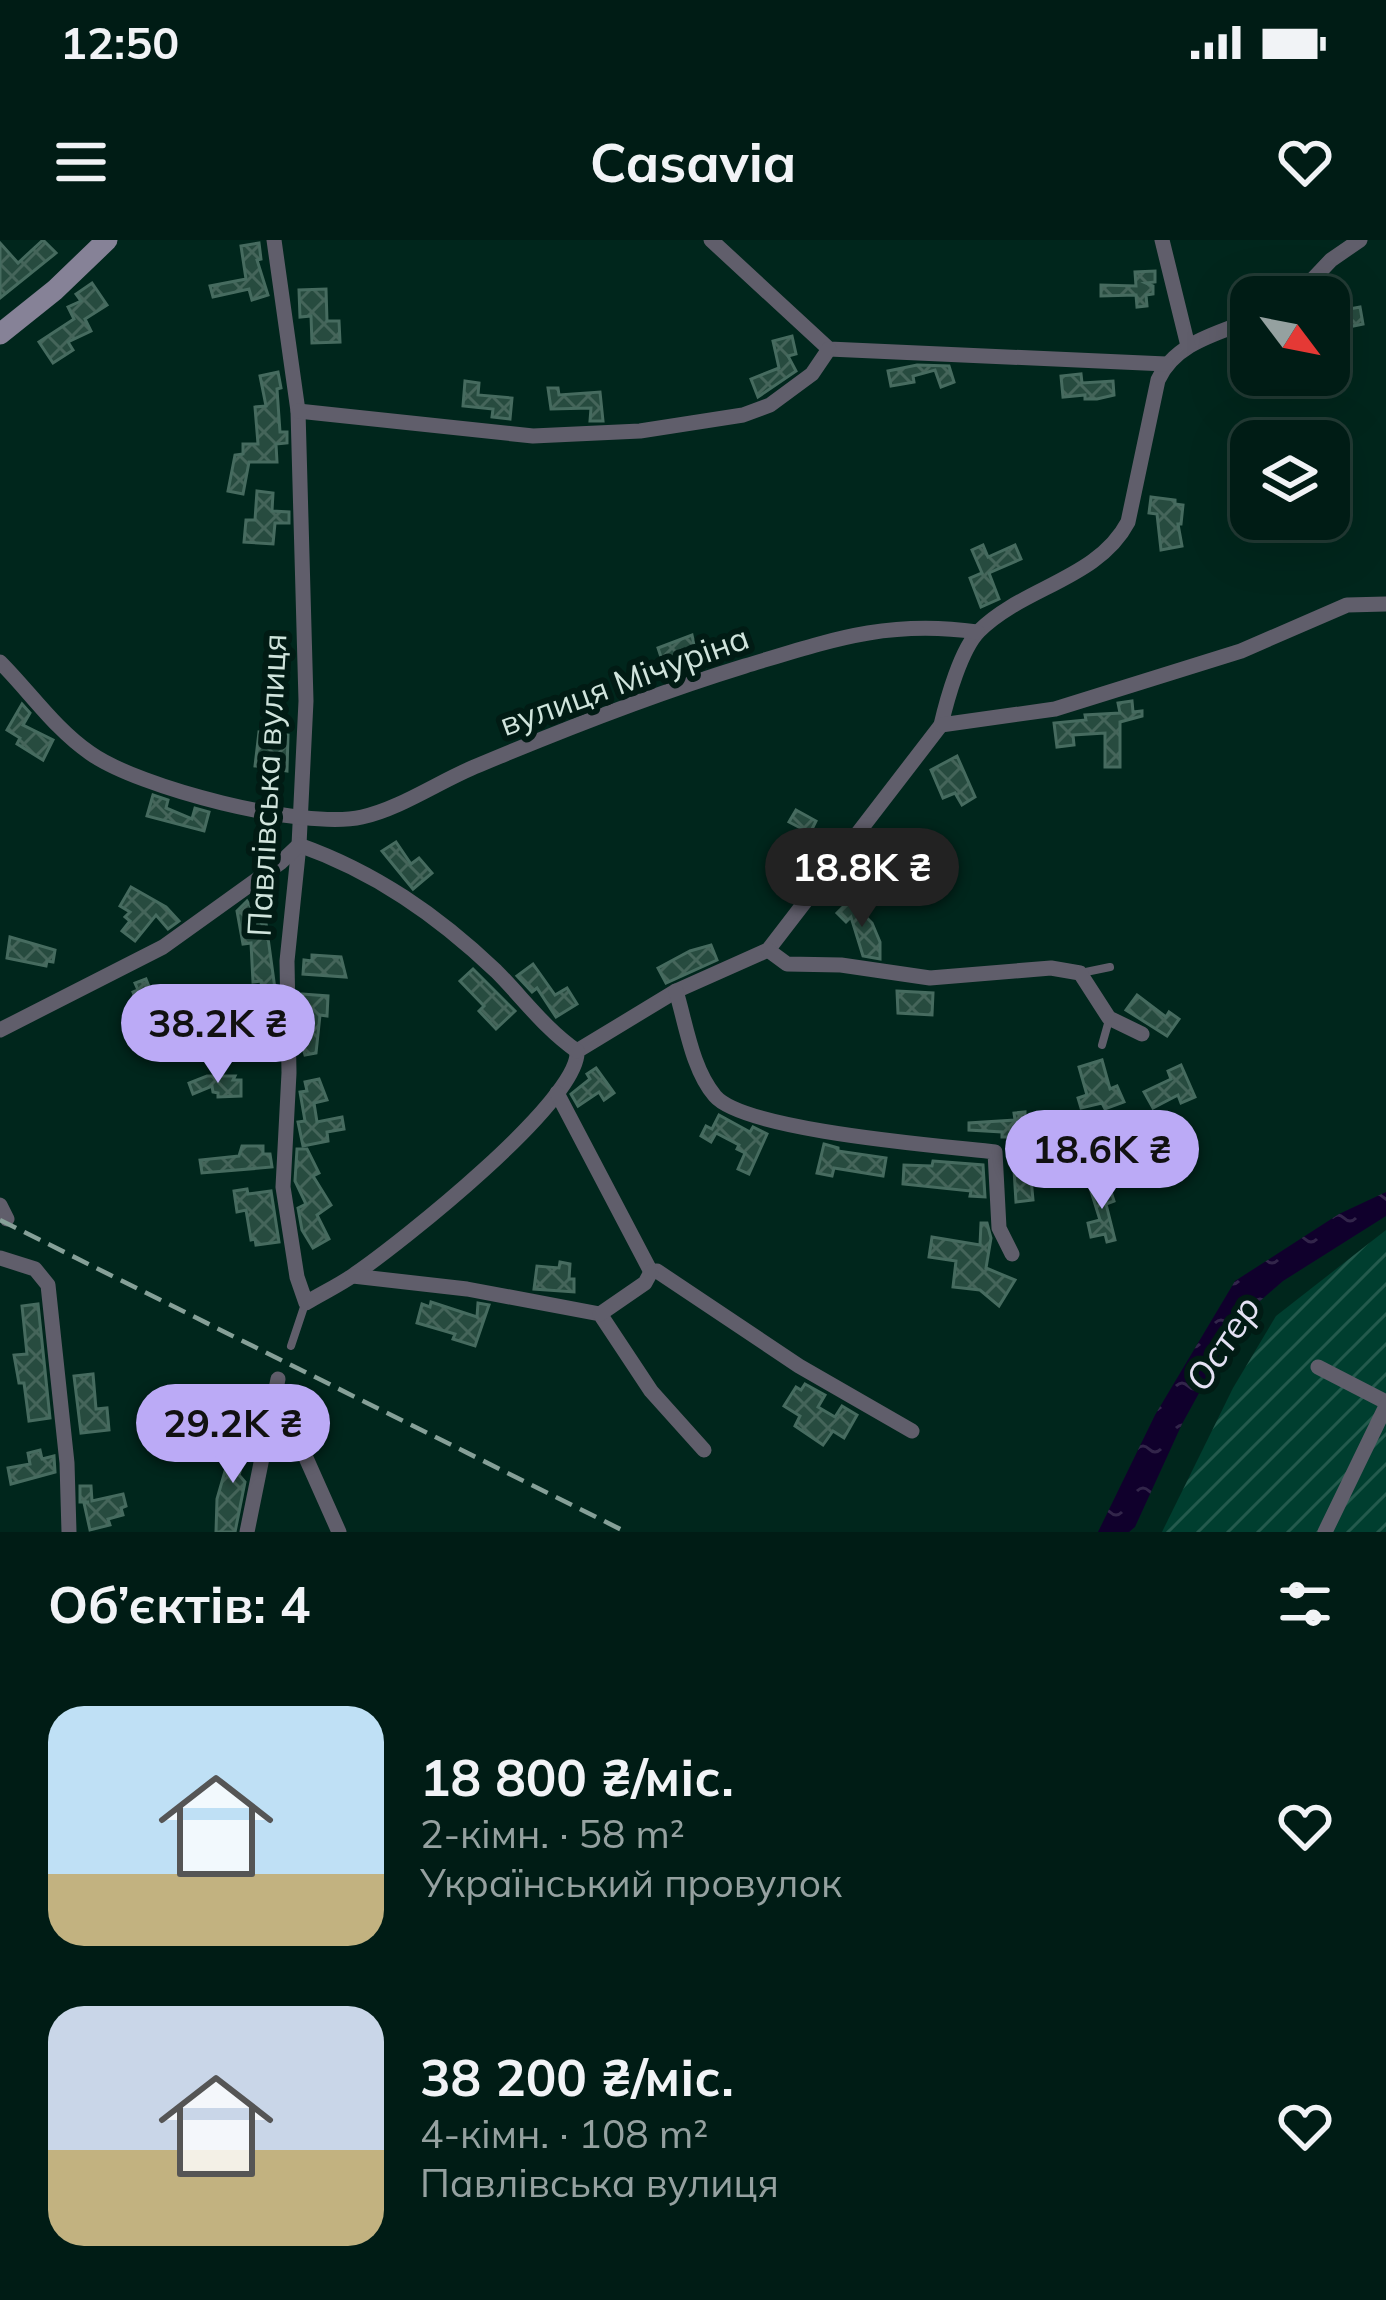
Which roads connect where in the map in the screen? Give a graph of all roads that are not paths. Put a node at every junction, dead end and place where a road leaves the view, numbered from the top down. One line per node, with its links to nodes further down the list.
1 (107, 240): 8 (main road)
2 (274, 240): 12 (street, Павлівська вулиця)
3 (711, 240): 10 (street)
4 (1162, 240): 9 (street)
5 (1360, 240): 6 (street)
6 (1316, 276)
7 (1230, 329): 9 (street)
8 (0, 334)
9 (1187, 346): 11 (street)
10 (829, 349): 11 (street); 12 (street)
11 (1166, 364): 14 (street)
12 (298, 411): 17 (street, Павлівська вулиця)
13 (1386, 604): 16 (street)
14 (977, 632): 16 (street); 17 (street, вулиця Мічуріна)
15 (0, 662): 17 (street, вулиця Мічуріна)
16 (940, 725): 19 (street)
17 (300, 820): 18 (street, Павлівська вулиця)
18 (298, 845): 24 (street); 27 (street); 33 (street, Павлівська вулиця)
19 (768, 950): 21 (street); 22 (street)
20 (1110, 967): 21 (lane)
21 (1080, 973): 23 (street)
22 (676, 992): 27 (street); 29 (street)
23 (1109, 1018): 25 (street); 26 (lane)
24 (0, 1030)
25 (1142, 1034)
26 (1102, 1046)
27 (577, 1051): 28 (street)
28 (557, 1093): 31 (street); 32 (street)
29 (1012, 1254)
30 (0, 1258): 40 (street)
31 (651, 1271): 34 (street); 38 (street)
32 (353, 1276): 33 (street); 34 (street)
33 (306, 1303): 35 (lane)
34 (600, 1314): 39 (street)
35 (290, 1346)
36 (1318, 1367): 37 (street)
37 (1386, 1404): 43 (street)
38 (912, 1431)
39 (704, 1450)
40 (69, 1532)
41 (248, 1532): 42 (street)
42 (340, 1532)
43 (1325, 1532)

